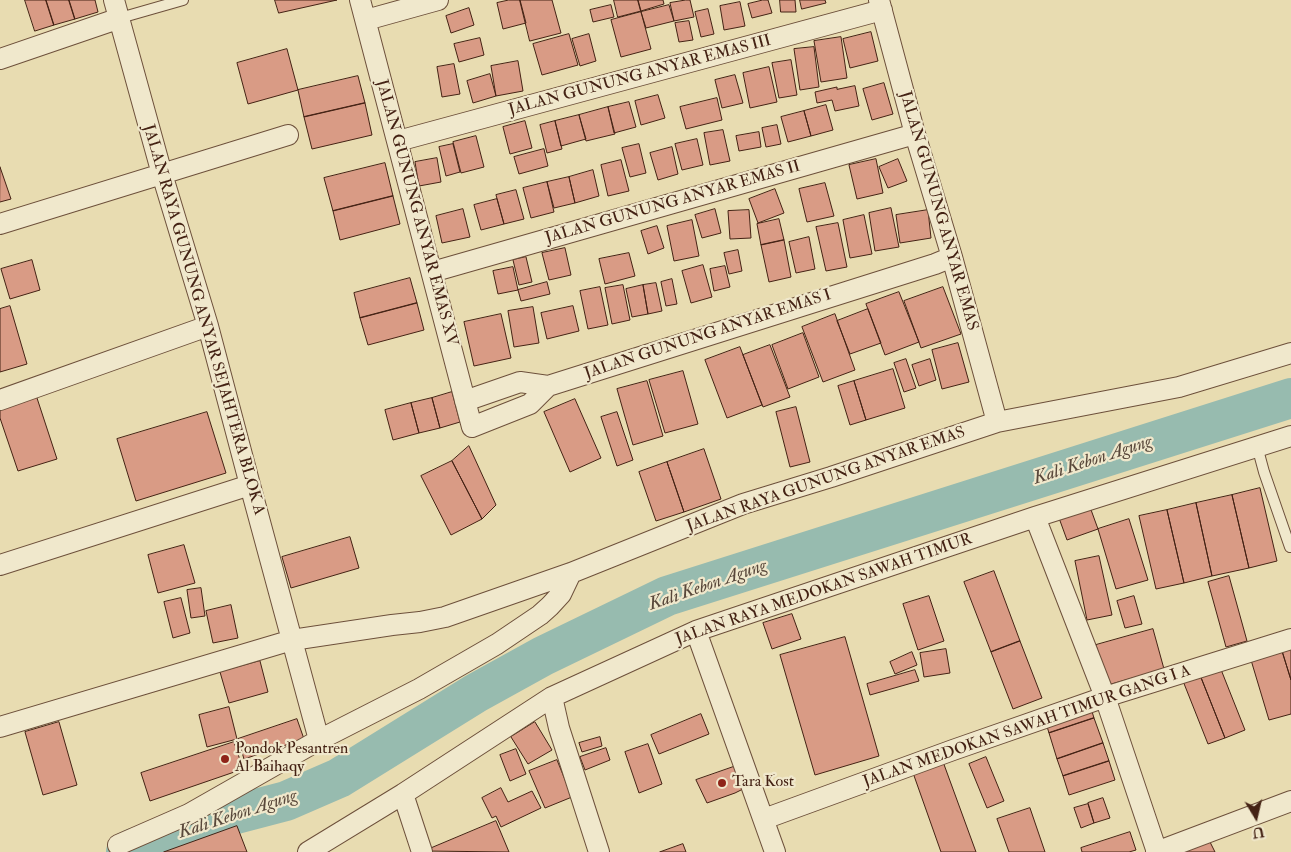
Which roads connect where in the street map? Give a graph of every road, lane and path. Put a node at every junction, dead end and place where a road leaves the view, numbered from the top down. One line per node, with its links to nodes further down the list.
1 (183, 0): 5 (lane)
2 (360, 0): 6 (street, JALAN GUNUNG ANYAR EMAS XV)
3 (438, 0): 6 (street)
4 (881, 5): 8 (street, JALAN GUNUNG ANYAR EMAS); 10 (street, JALAN GUNUNG ANYAR EMAS III)
5 (117, 9): 7 (street); 11 (street, JALAN RAYA GUNUNG ANYAR SEJAHTERA BLOK A)
6 (366, 20): 10 (street, JALAN GUNUNG ANYAR EMAS XV)
7 (0, 59)
8 (915, 134): 13 (street, JALAN GUNUNG ANYAR EMAS); 14 (street, JALAN GUNUNG ANYAR EMAS II)
9 (288, 135): 11 (street)
10 (398, 141): 14 (street, JALAN GUNUNG ANYAR EMAS XV)
11 (162, 174): 12 (street); 15 (street, JALAN RAYA GUNUNG ANYAR SEJAHTERA BLOK A)
12 (0, 224)
13 (952, 257): 17 (street, JALAN GUNUNG ANYAR EMAS I); 20 (street, JALAN GUNUNG ANYAR EMAS)
14 (432, 272): 19 (street, JALAN GUNUNG ANYAR EMAS XV)
15 (208, 326): 18 (street); 24 (street, JALAN RAYA GUNUNG ANYAR SEJAHTERA BLOK A)
16 (1291, 354): 20 (street, JALAN RAYA GUNUNG ANYAR EMAS)
17 (548, 386): 19 (street); 21 (street, JALAN GUNUNG ANYAR EMAS I)
18 (0, 400)
19 (465, 401): 21 (street, JALAN GUNUNG ANYAR EMAS XV)
20 (997, 422): 28 (street, JALAN RAYA GUNUNG ANYAR EMAS)
21 (472, 427)
22 (1291, 436): 23 (street, JALAN RAYA MEDOKAN SAWAH TIMUR)
23 (1257, 446): 25 (street, JALAN RAYA MEDOKAN SAWAH TIMUR); 26 (lane)
24 (250, 485): 27 (street); 31 (street, JALAN RAYA GUNUNG ANYAR SEJAHTERA BLOK A)
25 (1036, 518): 29 (street, JALAN RAYA MEDOKAN SAWAH TIMUR); 33 (street)
26 (1290, 547)
27 (0, 565)
28 (571, 573): 31 (street, JALAN RAYA GUNUNG ANYAR EMAS); 35 (street)
29 (696, 631): 32 (street, JALAN RAYA MEDOKAN SAWAH TIMUR); 38 (street)
30 (1291, 639): 33 (street, JALAN MEDOKAN SAWAH TIMUR GANG I A)
31 (292, 640): 34 (street, JALAN RAYA GUNUNG ANYAR EMAS); 35 (street, JALAN RAYA GUNUNG ANYAR SEJAHTERA BLOK A)
32 (552, 697): 36 (street, JALAN RAYA MEDOKAN SAWAH TIMUR); 43 (street)
33 (1105, 698): 38 (street, JALAN MEDOKAN SAWAH TIMUR GANG I A); 45 (street)
34 (0, 727)
35 (319, 740): 39 (street)
36 (403, 794): 40 (street, JALAN RAYA MEDOKAN SAWAH TIMUR); 42 (street)
37 (1291, 801): 45 (street)
38 (764, 819): 44 (street)
39 (118, 845)
40 (328, 847): 41 (street, JALAN RAYA MEDOKAN SAWAH TIMUR)
41 (308, 852)
42 (422, 852)
43 (599, 852)
44 (775, 852)
45 (1157, 852)

